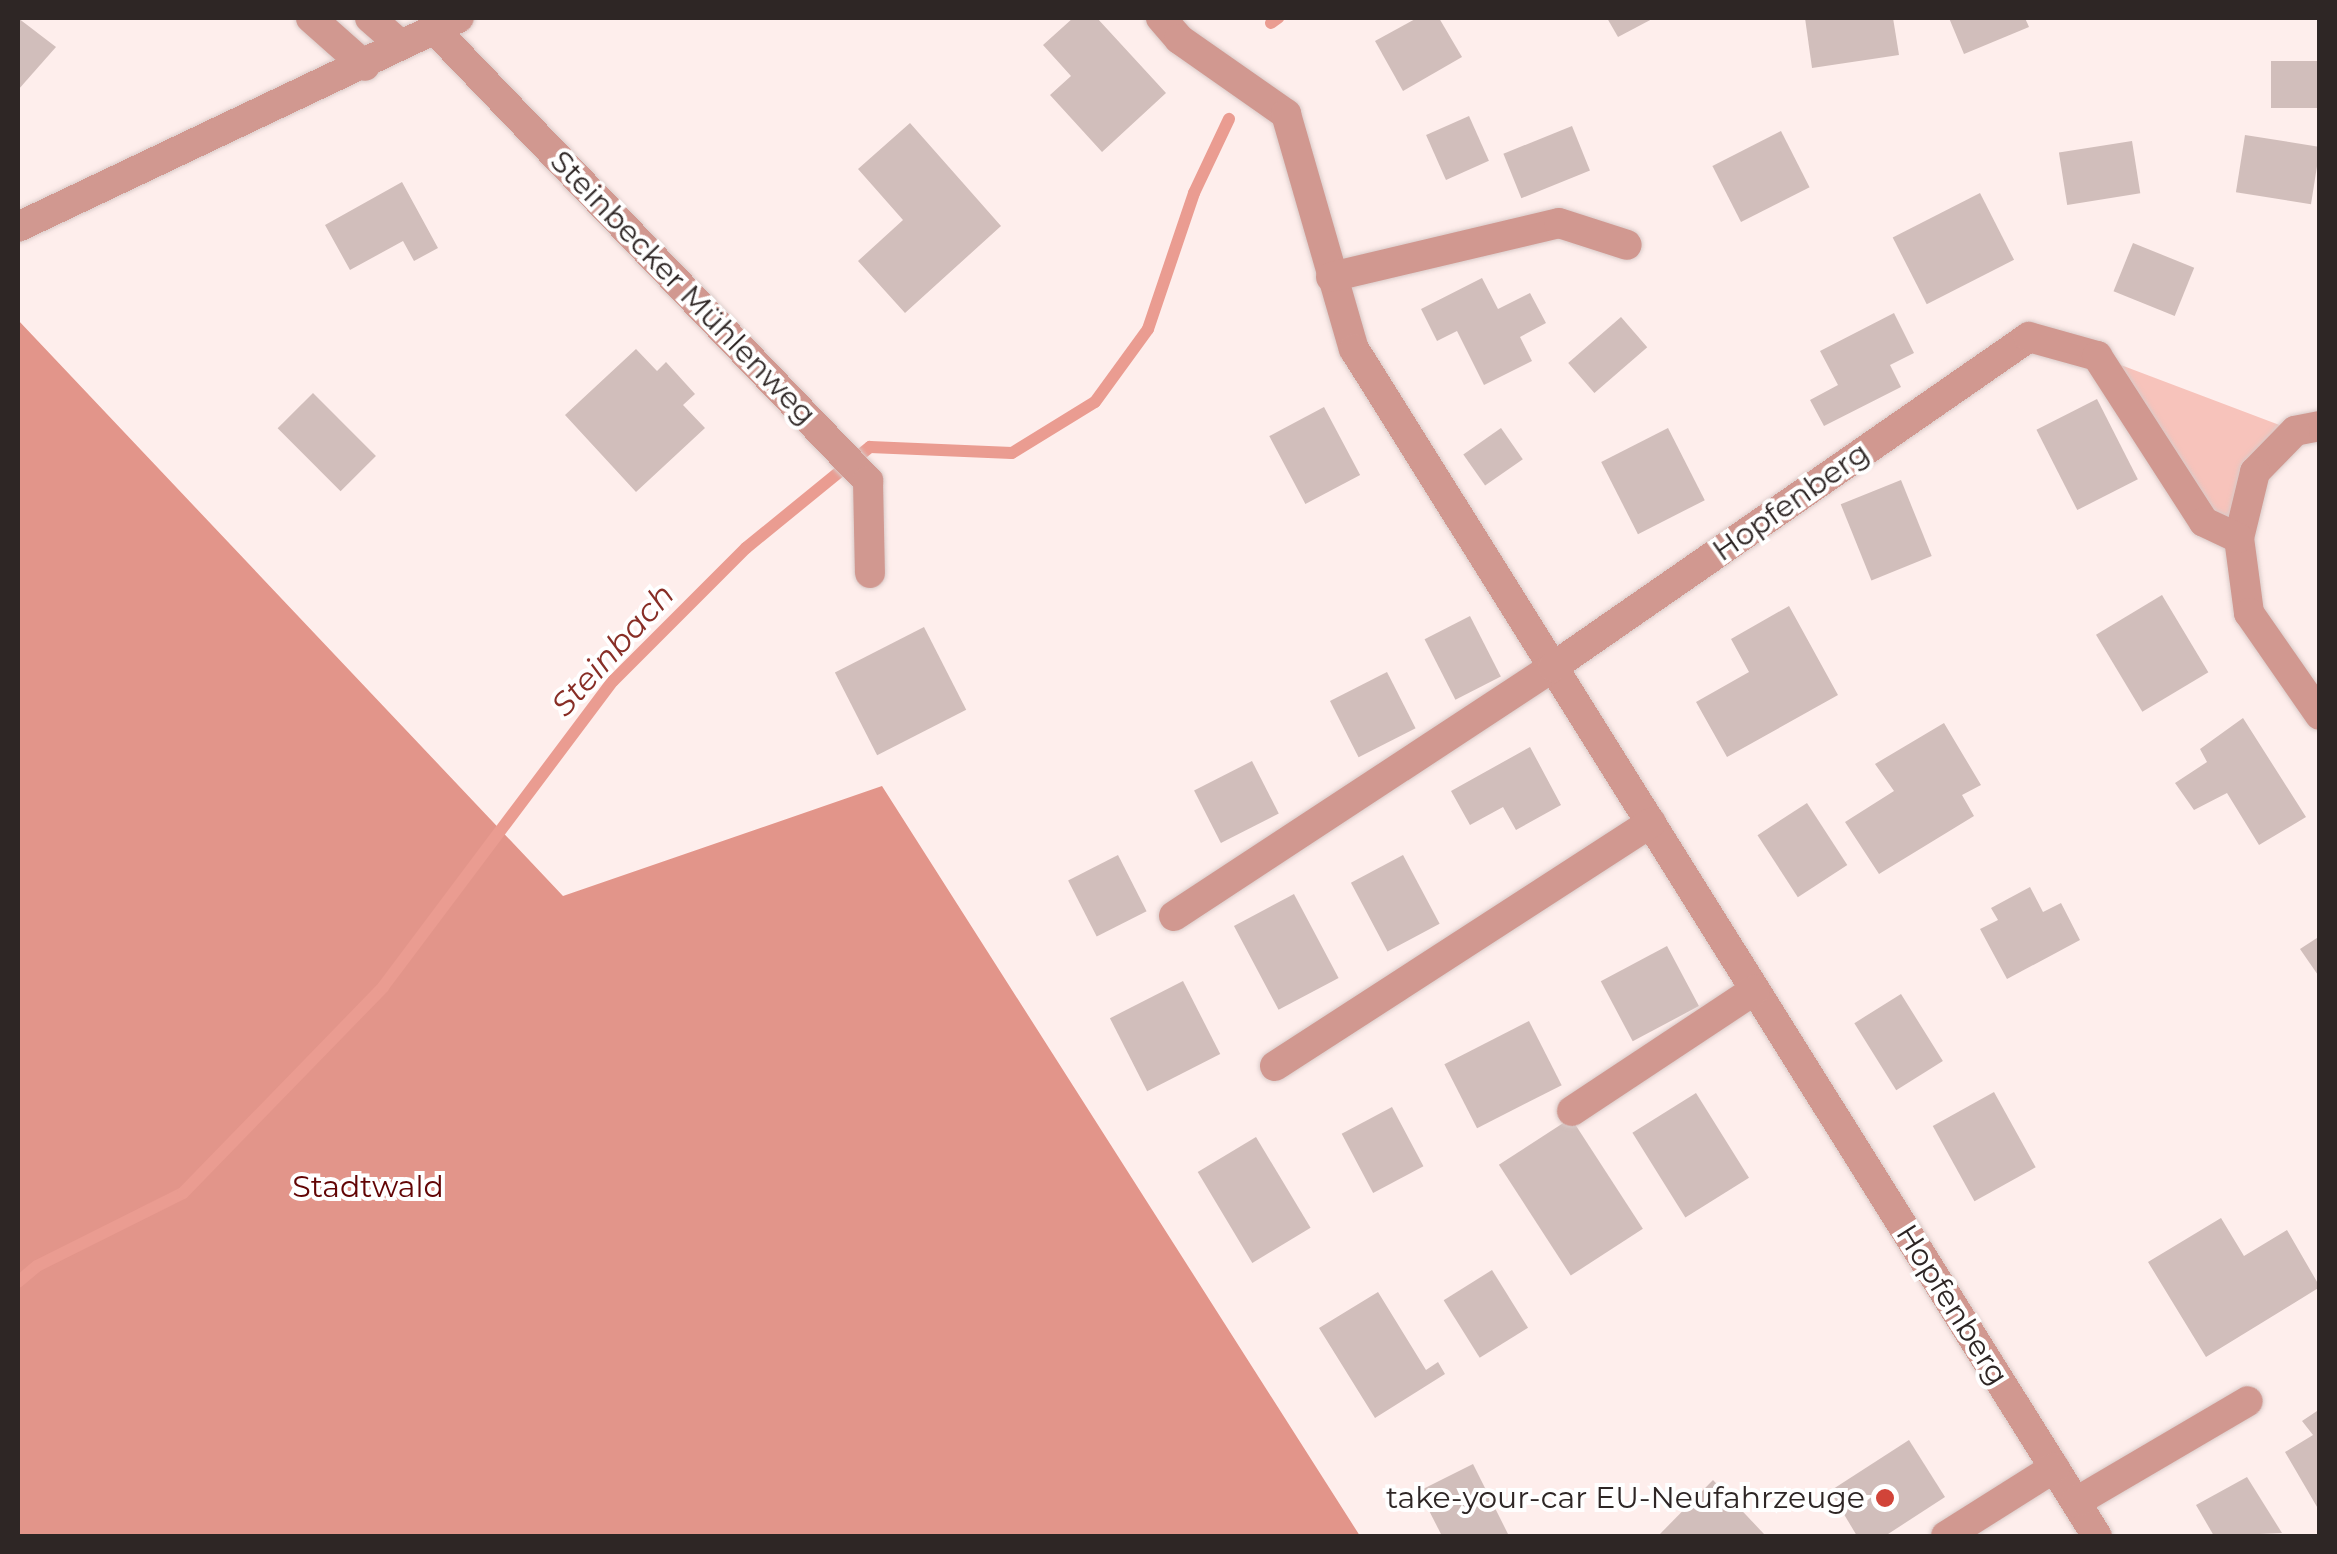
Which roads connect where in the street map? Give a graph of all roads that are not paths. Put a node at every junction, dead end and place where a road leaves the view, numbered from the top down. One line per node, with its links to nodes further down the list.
1 (311, 18): 6 (street)
2 (370, 18): 5 (street)
3 (1161, 18): 9 (street, Hopfenberg)
4 (446, 23): 5 (street, Steinbecker Mühlenweg); 12 (street, Steinbecker Mühlenweg)
5 (400, 45): 6 (street, Steinbecker Mühlenweg)
6 (365, 66): 7 (street, Steinbecker Mühlenweg)
7 (18, 227)
8 (1626, 245): 9 (street)
9 (1331, 277): 13 (street, Hopfenberg)
10 (2320, 426): 11 (street)
11 (2239, 538): 13 (street, Hopfenberg); 14 (street)
12 (870, 573)
13 (1553, 667): 15 (street, Hopfenberg); 16 (street, Hopfenberg)
14 (2320, 715)
15 (1651, 824): 17 (street, Hopfenberg); 18 (street)
16 (1174, 916)
17 (1755, 990): 19 (street); 21 (street, Hopfenberg)
18 (1275, 1066)
19 (1572, 1112)
20 (2248, 1401): 22 (street)
21 (2054, 1468): 22 (street, Hopfenberg); 23 (street)
22 (2076, 1502): 24 (street, Hopfenberg)
23 (1946, 1536)
24 (2097, 1536)

